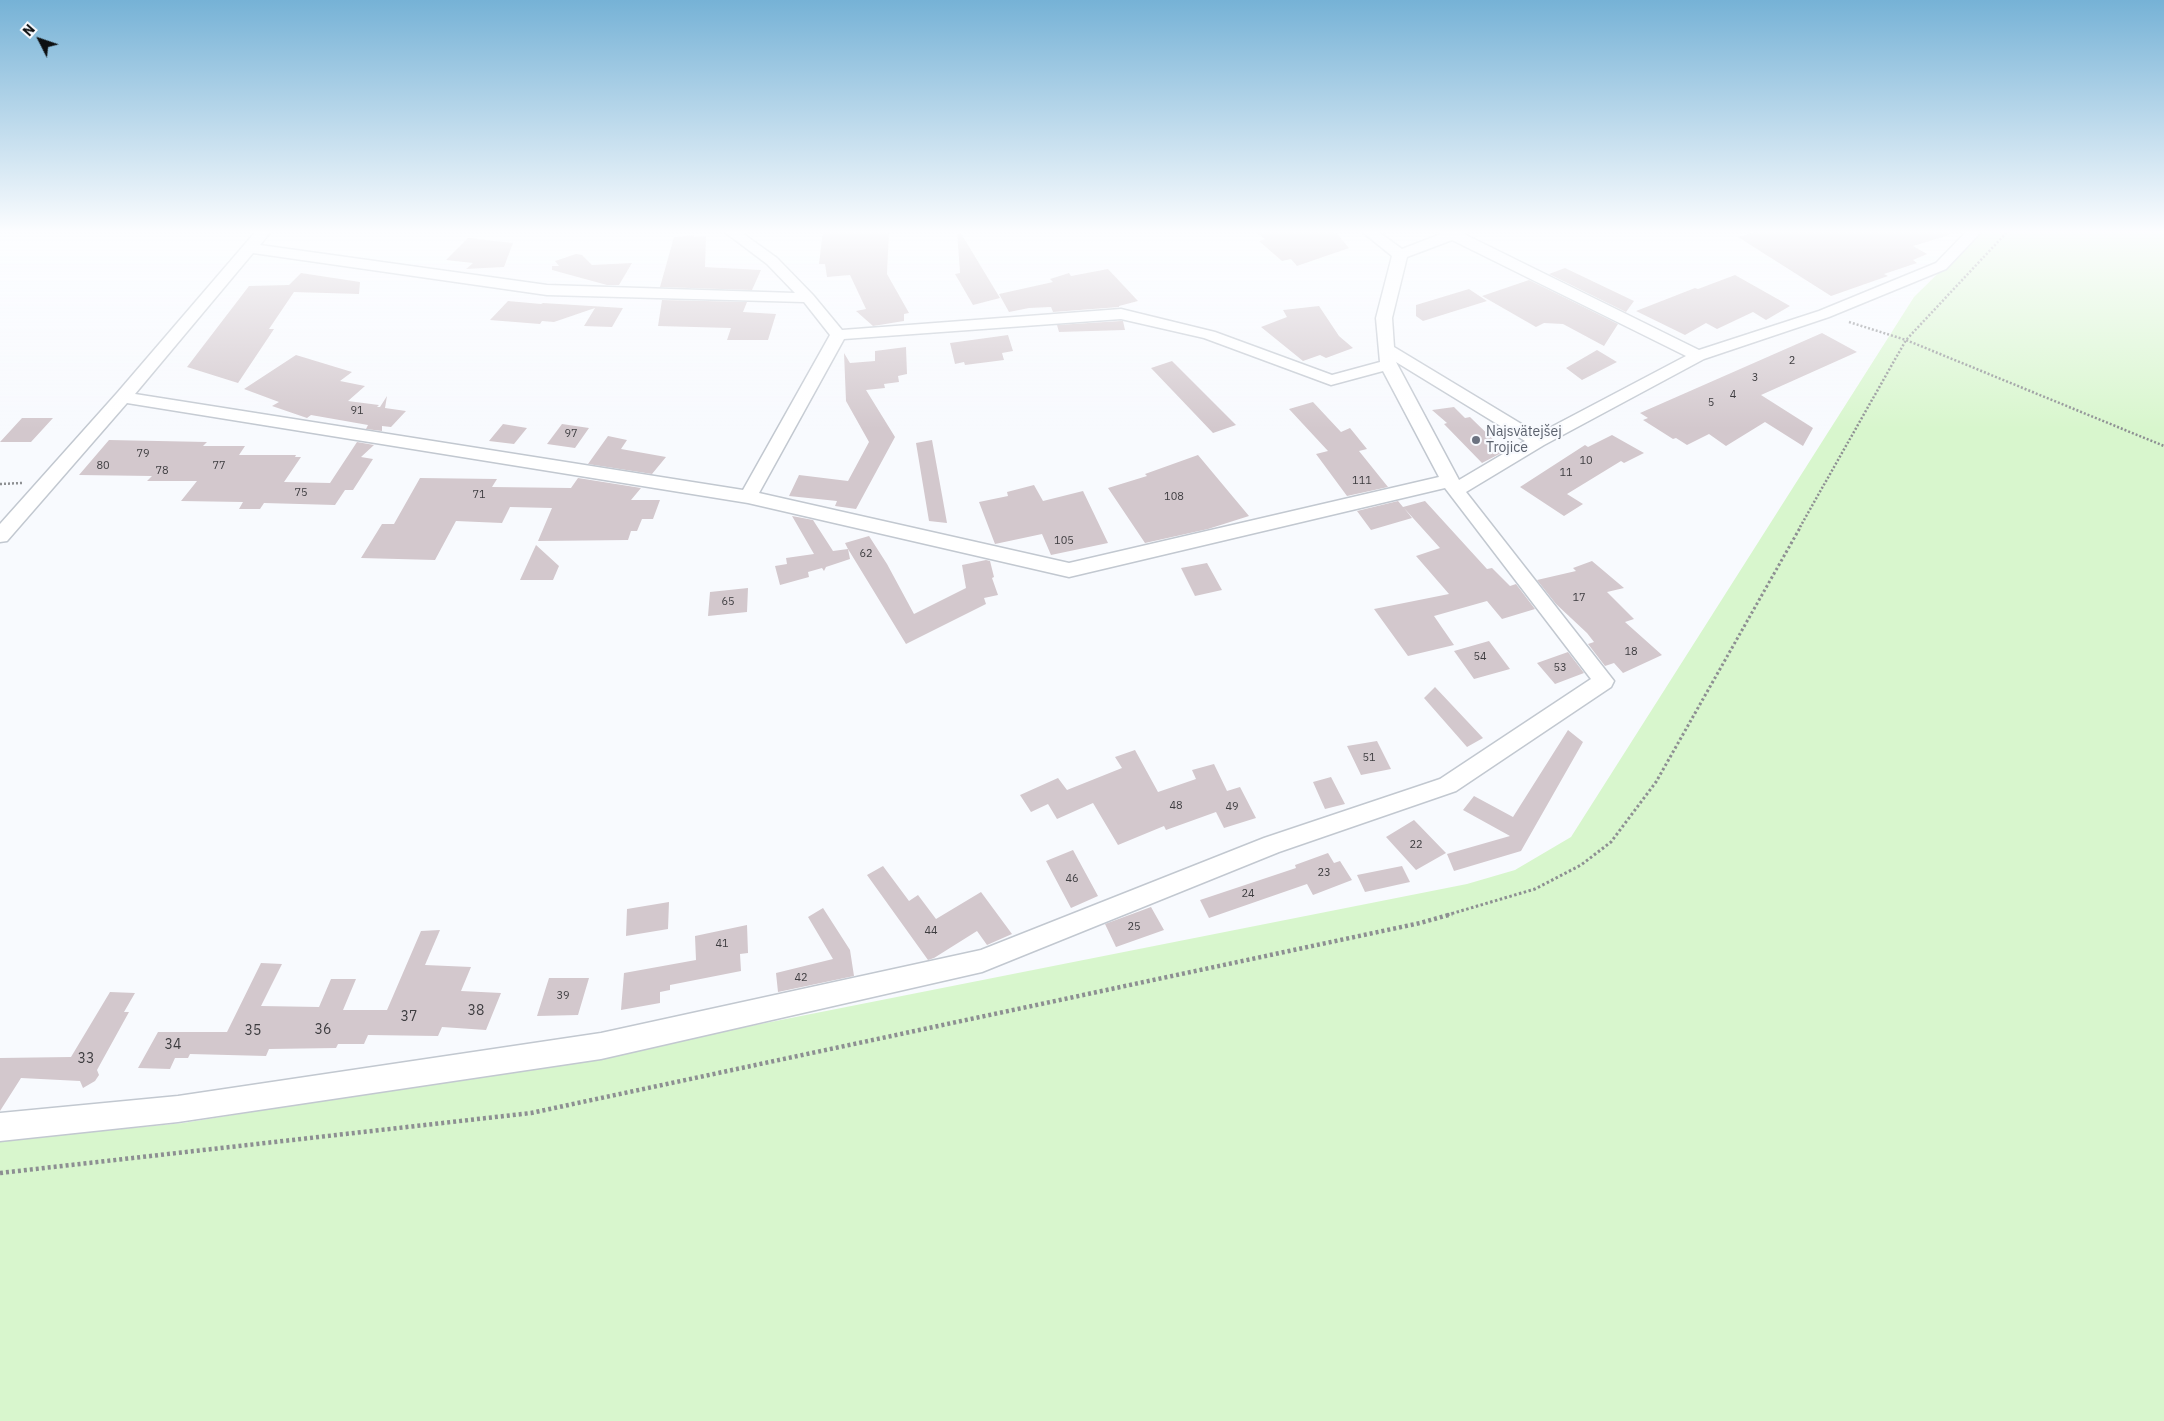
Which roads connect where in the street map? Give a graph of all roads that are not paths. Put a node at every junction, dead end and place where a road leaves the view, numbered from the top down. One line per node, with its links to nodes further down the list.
1 (208, 296): 10 (street)
2 (753, 296): 6 (street)
3 (1390, 296): 9 (street)
4 (1577, 296): 8 (street)
5 (1867, 296): 8 (street)
6 (808, 298): 7 (street)
7 (838, 335): 9 (street); 13 (street)
8 (1698, 356): 11 (street)
9 (1388, 358): 11 (street); 12 (street)
10 (123, 397): 13 (street); 14 (street)
11 (1538, 441): 12 (street)
12 (1452, 485): 13 (street); 15 (street)
13 (748, 496)
14 (0, 536)
15 (0, 1127)

